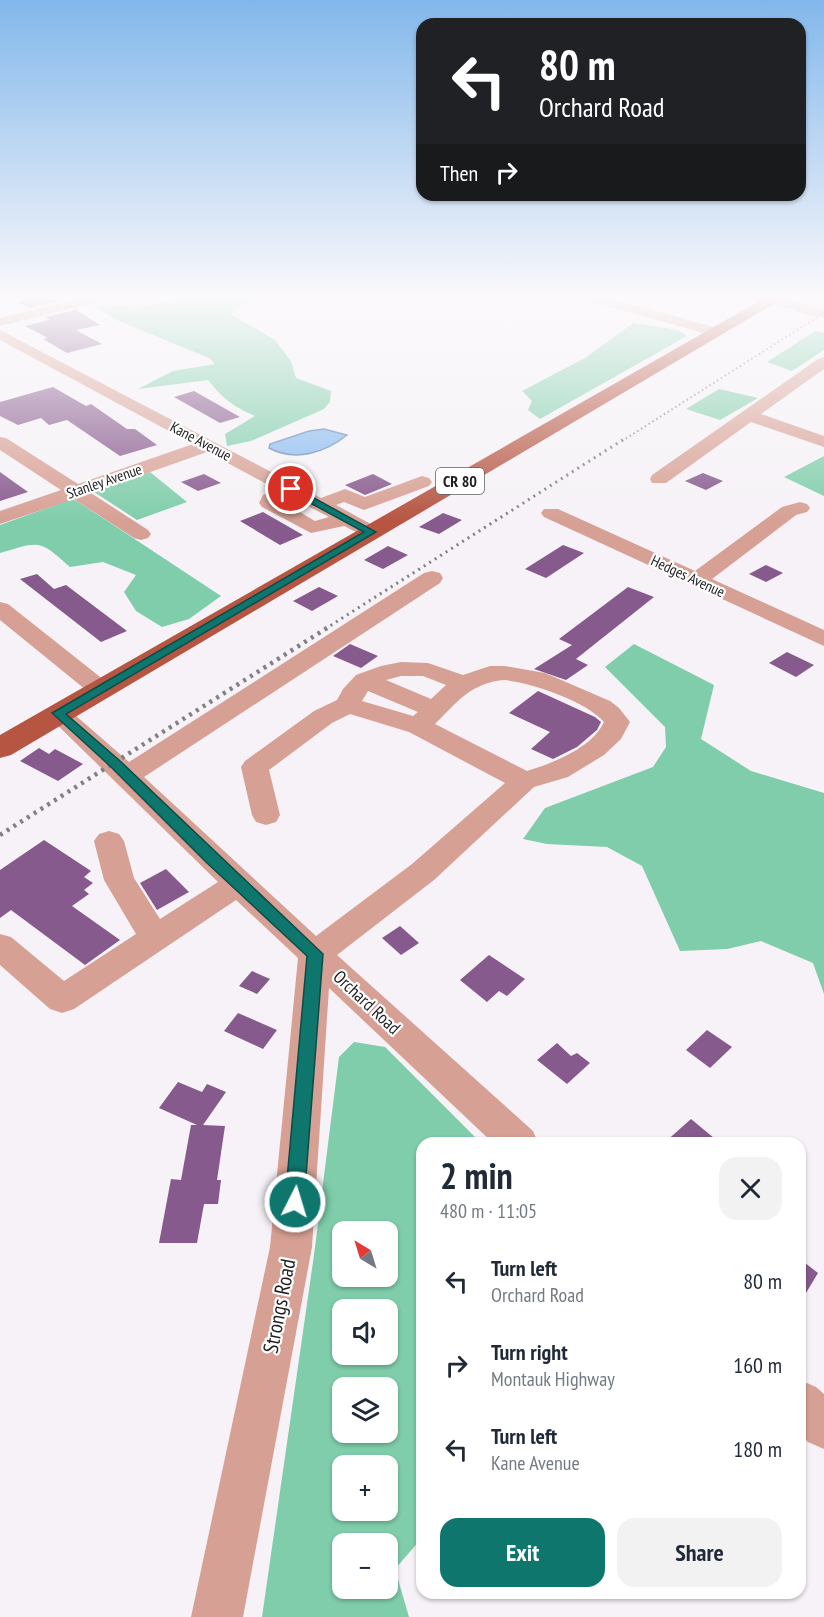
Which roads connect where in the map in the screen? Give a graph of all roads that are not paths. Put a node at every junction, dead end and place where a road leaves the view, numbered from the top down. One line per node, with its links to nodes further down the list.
1 (71, 371): 7 (street, Kane Avenue)
2 (643, 371): 10 (main road, CR 80)
3 (814, 371): 4 (street)
4 (747, 415): 6 (street); 9 (street)
5 (0, 442): 12 (street)
6 (824, 442)
7 (209, 445): 11 (street, Kane Avenue); 12 (street, Stanley Avenue)
8 (403, 472): 10 (street)
9 (659, 479)
10 (431, 487): 13 (street); 18 (main road, CR 80)
11 (291, 489): 13 (street, Kane Avenue); 17 (street)
12 (76, 491): 16 (street, Stanley Avenue); 19 (street)
13 (320, 505): 17 (street, Kane Avenue)
14 (800, 508): 21 (street)
15 (552, 513): 21 (street, Hedges Avenue)
16 (0, 518)
17 (346, 518): 18 (street, Kane Avenue)
18 (371, 532): 26 (main road, CR 80)
19 (141, 534)
20 (432, 578): 31 (street)
21 (697, 580): 23 (street, Hedges Avenue)
22 (0, 609): 26 (street)
23 (824, 639)
24 (365, 680): 25 (street); 27 (street); 29 (street)
25 (464, 684): 29 (street); 32 (street)
26 (100, 689): 28 (main road, CR 80)
27 (348, 705): 29 (street); 33 (street)
28 (58, 713): 30 (main road, CR 80); 31 (street, Orchard Road)
29 (426, 718): 32 (street)
30 (0, 748)
31 (128, 775): 35 (street, Orchard Road)
32 (524, 782): 38 (street)
33 (266, 815)
34 (109, 841): 36 (street)
35 (238, 883): 36 (street); 38 (street, Orchard Road)
36 (155, 937): 37 (street)
37 (0, 946)
38 (315, 954): 39 (street, Orchard Road); 42 (street, Strongs Road)
39 (513, 1137)
40 (806, 1409): 41 (street)
41 (824, 1426)
42 (217, 1617)

